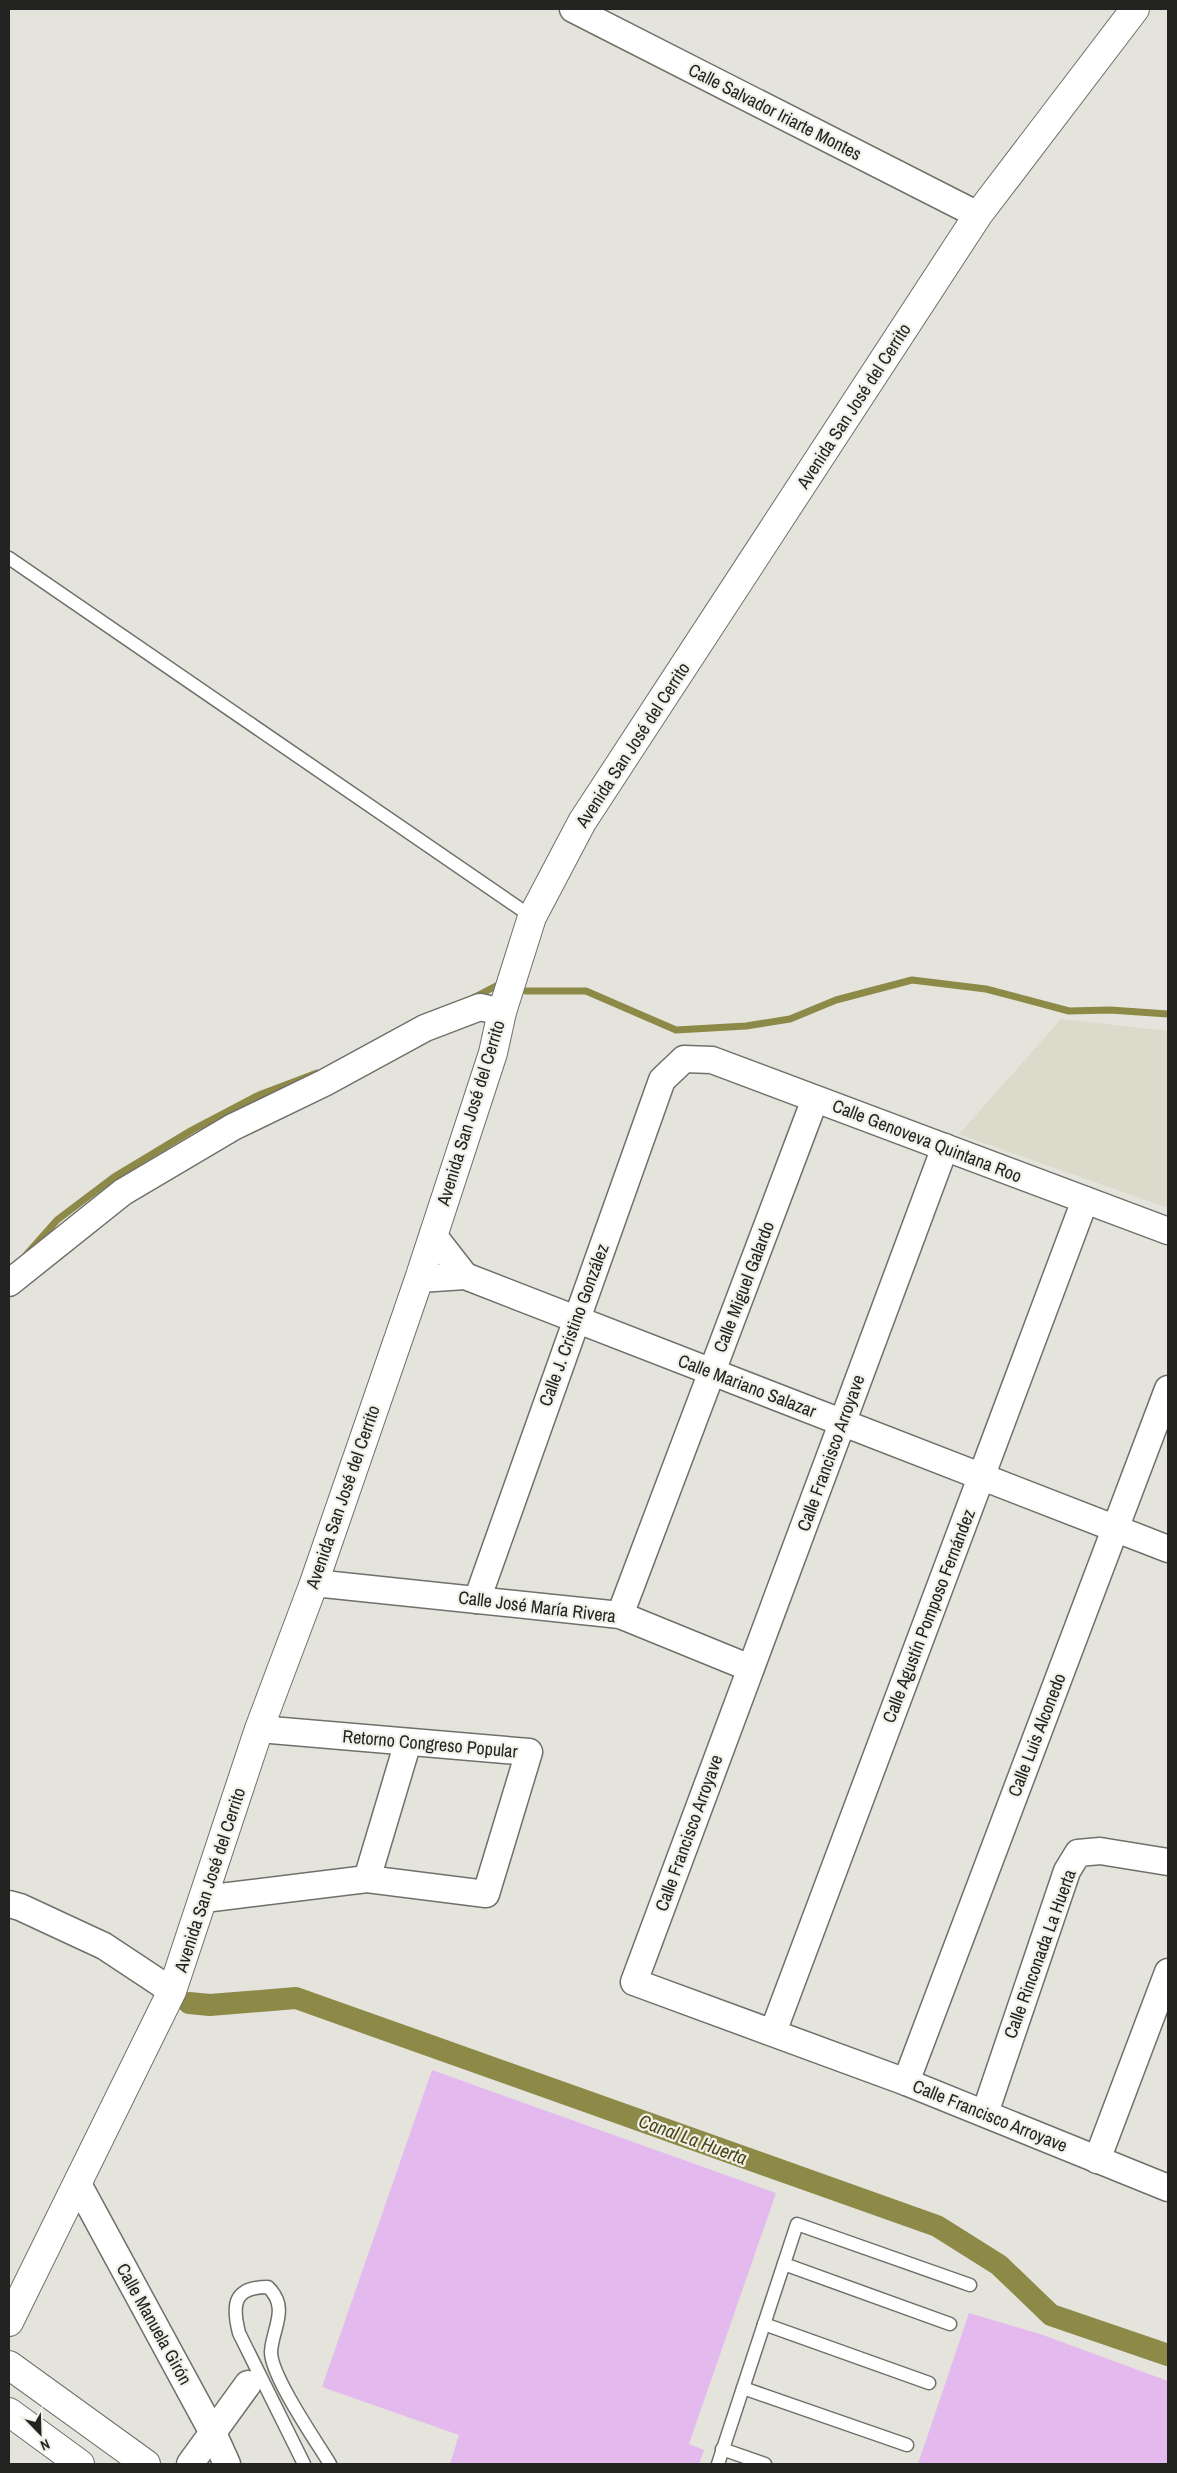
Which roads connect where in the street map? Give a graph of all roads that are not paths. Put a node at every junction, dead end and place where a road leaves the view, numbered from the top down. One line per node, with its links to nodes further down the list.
1 (573, 9): 3 (street, Calle Salvador Iriarte Montes)
2 (1135, 9): 3 (street, Avenida San José del Cerrito)
3 (978, 215): 5 (street, Avenida San José del Cerrito)
4 (9, 558): 5 (lane)
5 (532, 917): 6 (street, Avenida San José del Cerrito)
6 (502, 1012): 12 (street, Avenida San José del Cerrito); 15 (street)
7 (684, 1059): 8 (street, Calle Genoveva Quintana Roo); 16 (street, Calle J. Cristino González)
8 (814, 1098): 9 (street, Calle Genoveva Quintana Roo); 17 (street, Calle Miguel Galardo)
9 (945, 1147): 10 (street, Calle Genoveva Quintana Roo); 19 (street, Calle Francisco Arroyave)
10 (1085, 1200): 11 (street, Calle Genoveva Quintana Roo); 20 (street, Calle Agustín Pomposo Fernández)
11 (1168, 1231)
12 (433, 1235): 13 (street); 14 (street, Avenida San José del Cerrito)
13 (465, 1276): 14 (street, Calle Mariano Salazar); 16 (street, Calle Mariano Salazar)
14 (419, 1279): 23 (street, Avenida San José del Cerrito)
15 (9, 1283)
16 (576, 1319): 17 (street, Calle Mariano Salazar); 24 (street, Calle J. Cristino González)
17 (712, 1372): 19 (street, Calle Mariano Salazar); 25 (street, Calle Miguel Galardo)
18 (1168, 1389): 21 (street, Calle Luis Alconedo)
19 (842, 1422): 20 (street, Calle Mariano Salazar); 26 (street, Calle Francisco Arroyave)
20 (981, 1477): 21 (street, Calle Mariano Salazar); 35 (street, Calle Agustín Pomposo Fernández)
21 (1115, 1529): 22 (street, Calle Mariano Salazar); 36 (street, Calle Luis Alconedo)
22 (1168, 1549)
23 (314, 1583): 24 (street, Calle José María Rivera); 27 (street, Avenida San José del Cerrito)
24 (477, 1600): 25 (street, Calle José María Rivera)
25 (620, 1615): 26 (street, Calle José María Rivera)
26 (750, 1668): 35 (street, Calle Francisco Arroyave)
27 (260, 1729): 28 (street, Retorno Congreso Popular); 31 (street, Avenida San José del Cerrito)
28 (408, 1742): 30 (street); 30 (street, Retorno Congreso Popular)
29 (1168, 1862): 37 (street, Calle Rinconada La Huerta)
30 (367, 1879): 31 (street, Retorno Congreso Popular)
31 (204, 1899): 34 (street, Avenida San José del Cerrito)
32 (9, 1904): 34 (street)
33 (1168, 1972): 38 (street)
34 (172, 1991): 39 (street, Avenida San José del Cerrito)
35 (772, 2032): 36 (street, Calle Francisco Arroyave)
36 (906, 2082): 37 (street, Calle Francisco Arroyave)
37 (985, 2113): 38 (street, Calle Francisco Arroyave)
38 (1097, 2160): 40 (street, Calle Francisco Arroyave)
39 (78, 2184): 43 (street, Avenida San José del Cerrito); 51 (street, Calle Manuela Girón)
40 (1168, 2188)
41 (784, 2264): 42 (lane); 44 (lane); 45 (lane)
42 (970, 2285)
43 (9, 2322)
44 (764, 2324): 47 (lane); 49 (lane)
45 (950, 2324)
46 (9, 2365): 55 (street)
47 (930, 2383)
48 (248, 2384): 51 (street)
49 (743, 2388): 52 (lane); 53 (lane)
50 (9, 2412): 54 (street)
51 (213, 2432): 56 (street); 57 (street, Calle Manuela Girón)
52 (907, 2445)
53 (722, 2449): 60 (lane); 61 (lane)
54 (80, 2464)
55 (146, 2464)
56 (190, 2464)
57 (226, 2464)
58 (304, 2464): 59 (lane)
59 (330, 2464)
60 (718, 2464)
61 (765, 2464)

